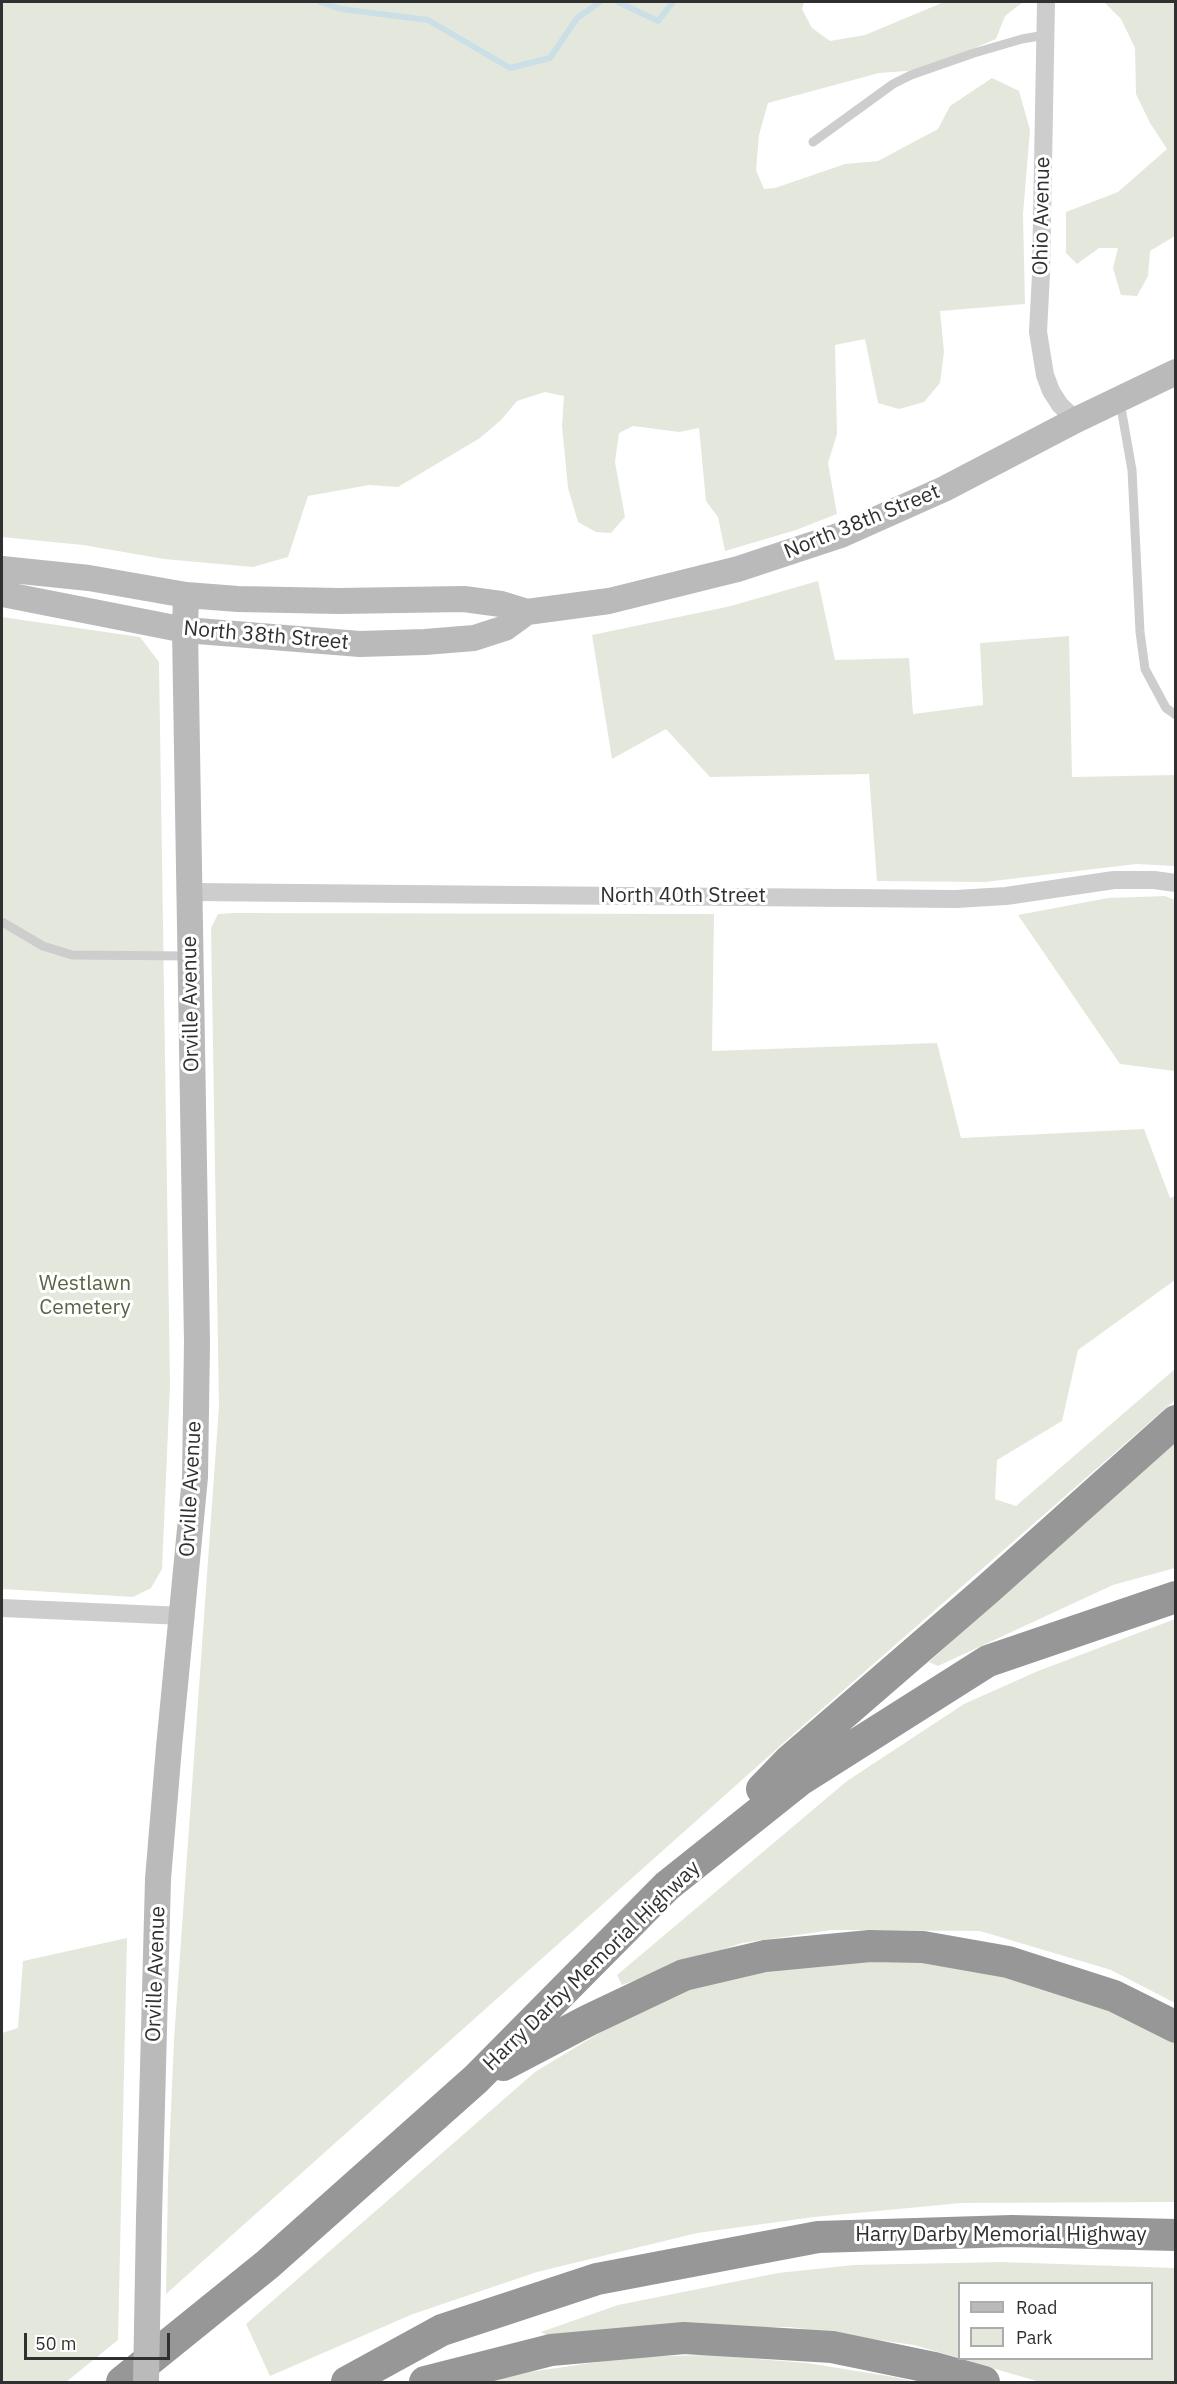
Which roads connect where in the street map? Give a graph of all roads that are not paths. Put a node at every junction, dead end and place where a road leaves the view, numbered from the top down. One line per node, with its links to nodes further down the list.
1 (1046, 2): 2 (street, Ohio Avenue)
2 (1045, 35): 3 (lane); 6 (street, Ohio Avenue)
3 (813, 142)
4 (1176, 372): 5 (street, North 38th Street)
5 (1120, 399): 6 (street, North 38th Street); 12 (lane)
6 (1076, 420): 10 (street, North 38th Street)
7 (2, 569): 9 (street, North 38th Street)
8 (2, 594): 11 (street, North 38th Street)
9 (186, 595): 10 (street, North 38th Street); 11 (street, Orville Avenue)
10 (526, 612): 11 (street, North 38th Street)
11 (184, 630): 14 (street, Orville Avenue)
12 (1176, 715)
13 (1176, 883): 14 (street, North 40th Street)
14 (190, 892): 16 (street, Orville Avenue)
15 (2, 922): 16 (lane)
16 (190, 956): 20 (street, Orville Avenue)
17 (1176, 1421): 21 (highway)
18 (1176, 1598): 21 (highway, Harry Darby Memorial Highway)
19 (2, 1608): 20 (street)
20 (183, 1616): 26 (street, Orville Avenue, bridge)
21 (667, 1886): 23 (highway, Harry Darby Memorial Highway)
22 (1176, 2027): 23 (highway)
23 (476, 2079): 25 (highway, Harry Darby Memorial Highway)
24 (1176, 2235): 27 (highway, Harry Darby Memorial Highway)
25 (122, 2382)
26 (146, 2382)
27 (348, 2382)
28 (425, 2382): 29 (highway)
29 (984, 2382)

